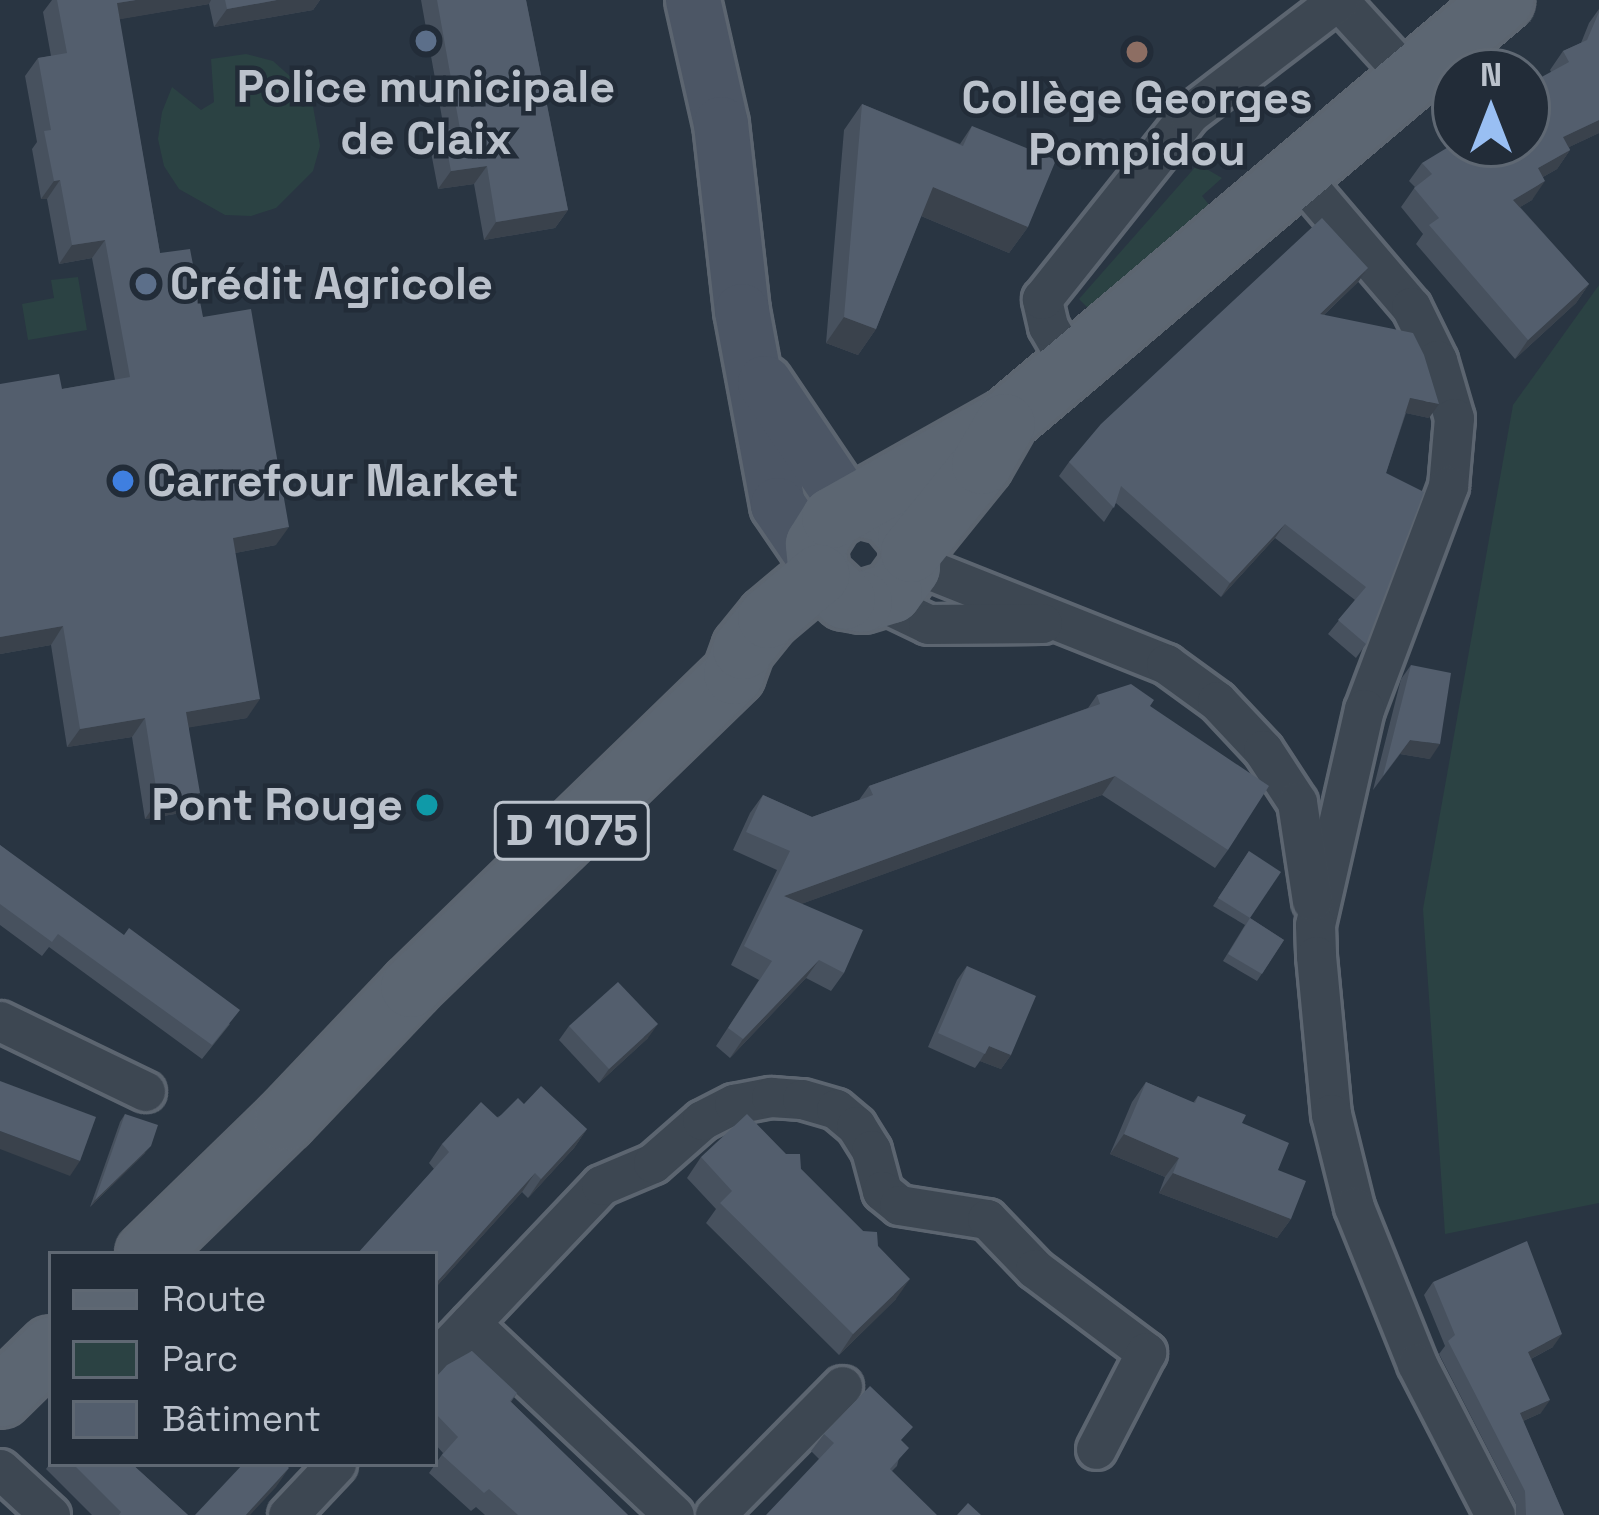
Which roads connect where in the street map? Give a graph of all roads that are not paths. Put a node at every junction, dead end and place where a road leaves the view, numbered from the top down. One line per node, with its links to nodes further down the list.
1 (693, 0): 7 (main road)
2 (1338, 0): 4 (street); 6 (street)
3 (1503, 0): 4 (main road, D 1075)
4 (1411, 80): 5 (main road, D 1075)
5 (1299, 176): 6 (main road, D 1075); 12 (street)
6 (1070, 364): 8 (main road, D 1075)
7 (754, 365): 9 (main road); 10 (main road)
8 (1008, 419): 9 (main road, D 1075); 10 (main road, D 1075)
9 (855, 507): 10 (main road)
10 (866, 575): 11 (street); 11 (street); 15 (main road, D 1075)
11 (1053, 623): 12 (street)
12 (1315, 925): 28 (street)
13 (0, 1021): 14 (street)
14 (146, 1090)
15 (150, 1251)
16 (470, 1323): 18 (street); 21 (street); 26 (street)
17 (48, 1351): 20 (main road)
18 (438, 1357)
19 (842, 1386): 27 (street)
20 (0, 1397)
21 (1096, 1449)
22 (333, 1467): 25 (street)
23 (0, 1469): 24 (street)
24 (50, 1515)
25 (288, 1515)
26 (674, 1515)
27 (715, 1515)
28 (1495, 1515)

